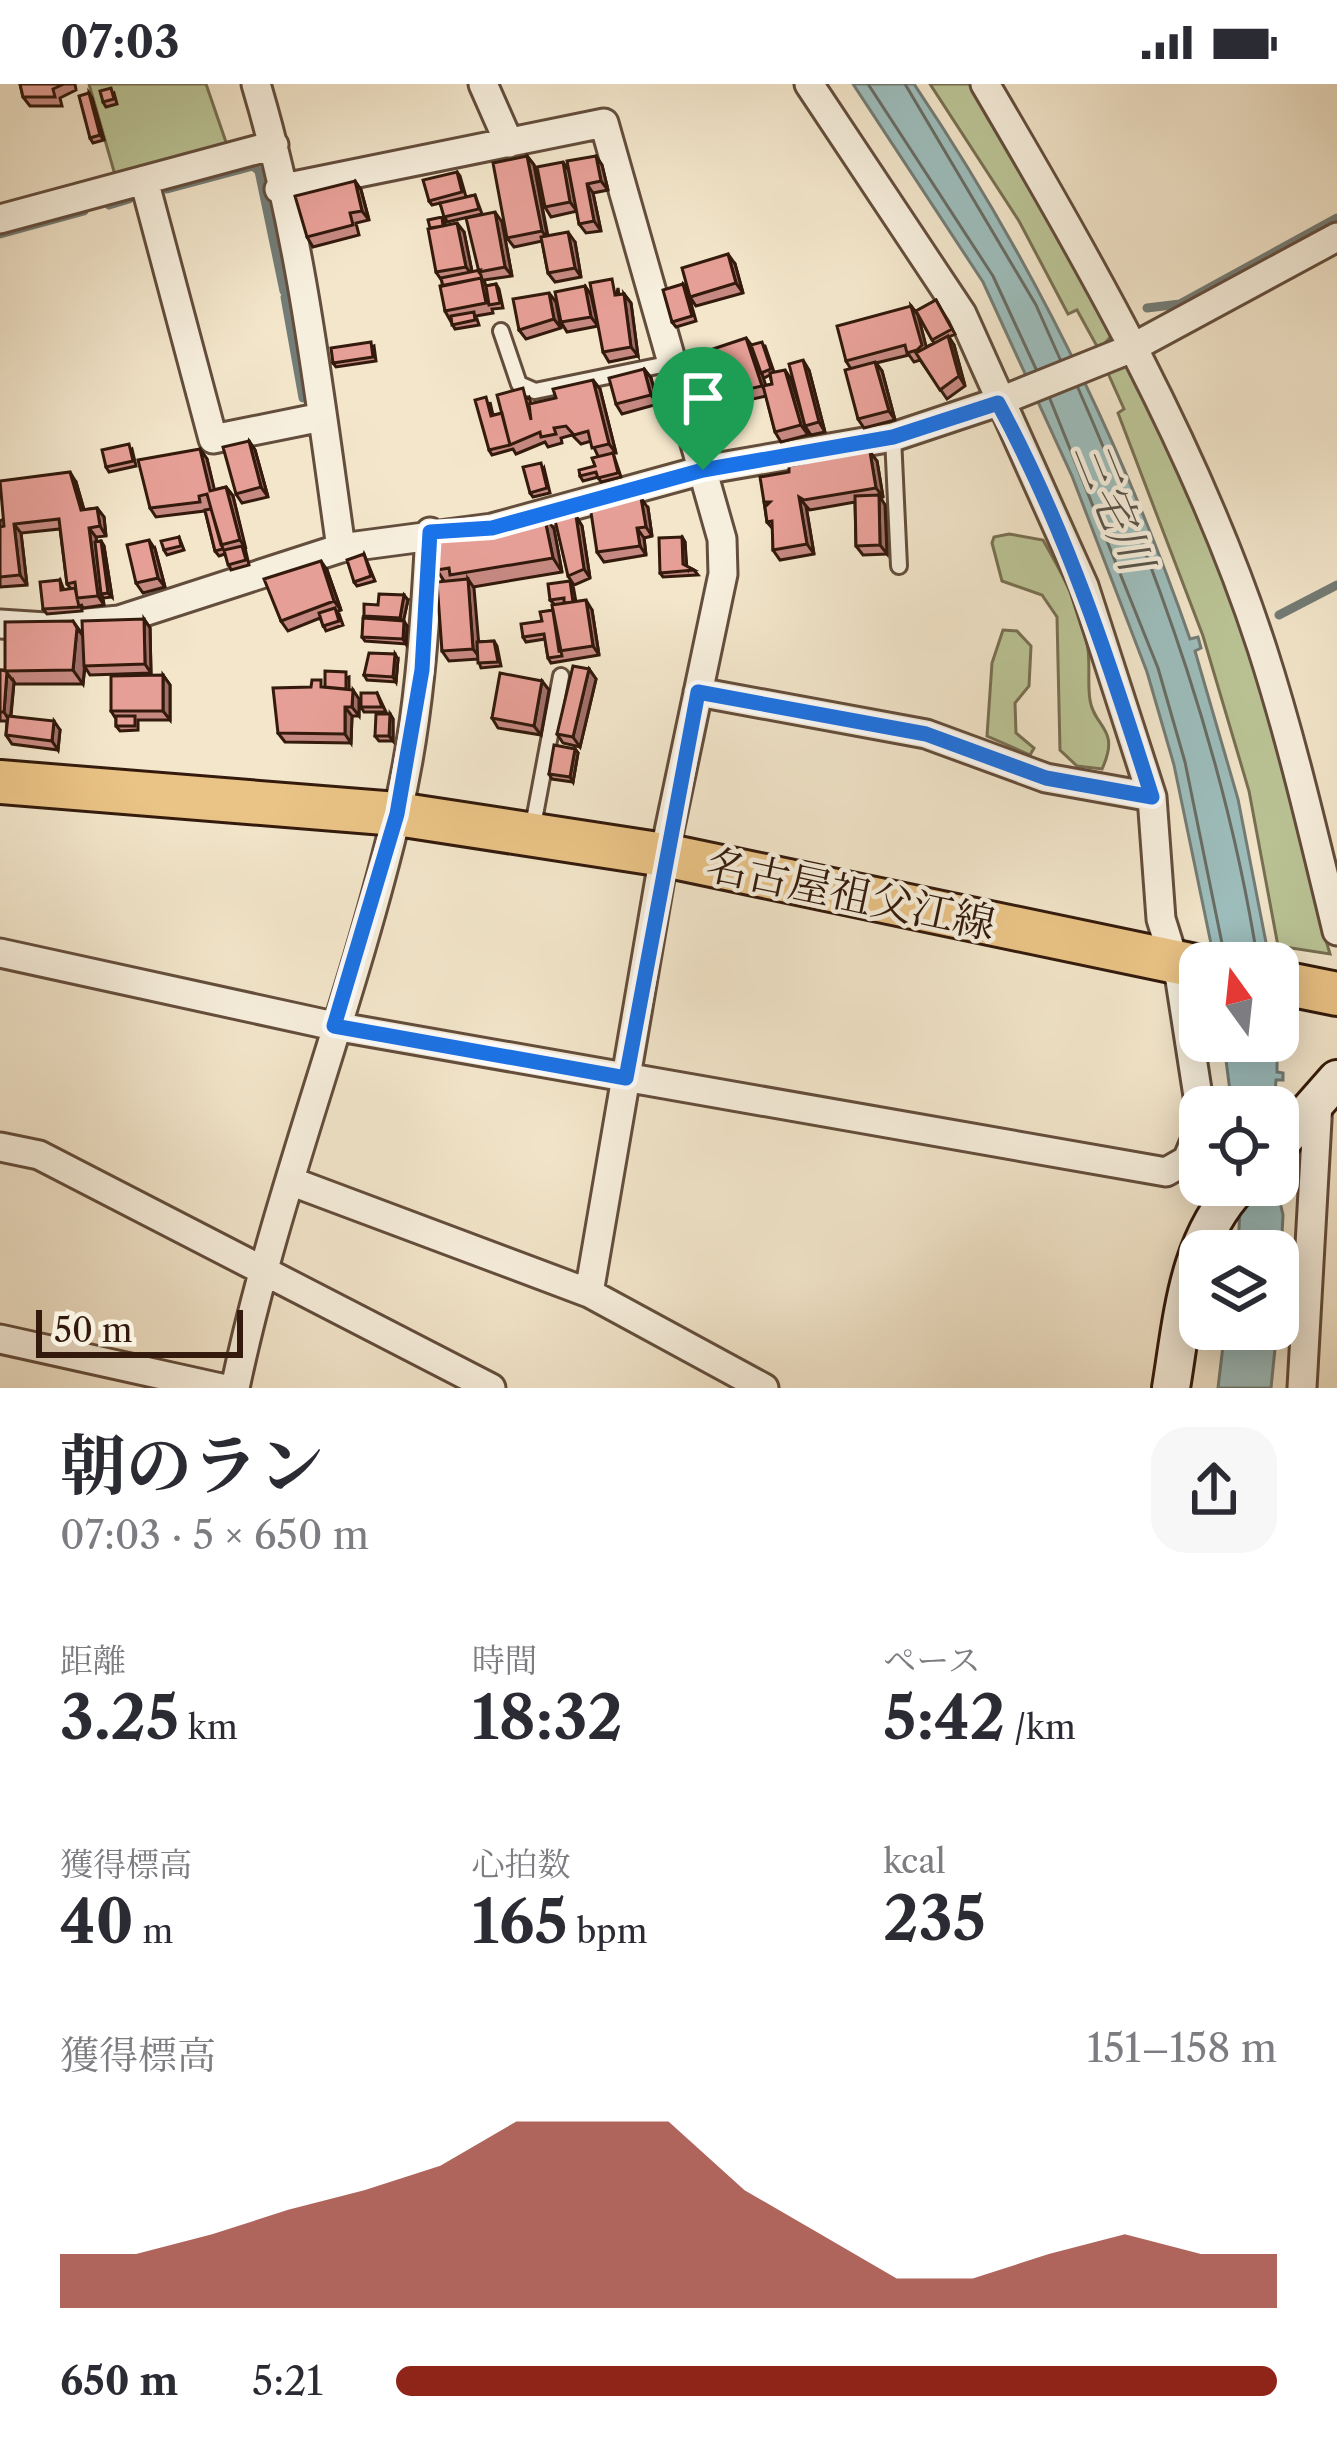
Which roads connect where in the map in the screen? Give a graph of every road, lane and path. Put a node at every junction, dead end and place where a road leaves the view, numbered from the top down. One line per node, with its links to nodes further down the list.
1 (256, 84): 6 (street)
2 (483, 84): 5 (street)
3 (808, 84): 14 (street)
4 (985, 84): 12 (street)
5 (509, 142): 8 (street); 13 (street)
6 (274, 145): 7 (street); 8 (street)
7 (144, 180): 9 (street); 15 (street)
8 (279, 189): 15 (street)
9 (0, 219)
10 (1337, 236): 12 (street)
11 (501, 331): 13 (lane)
12 (1118, 354): 14 (street); 29 (street)
13 (673, 363): 17 (street)
14 (1003, 400): 16 (street); 25 (street)
15 (322, 417): 19 (street)
16 (893, 437): 17 (street); 20 (lane)
17 (703, 470): 18 (street); 23 (street)
18 (430, 532): 19 (street); 26 (street)
19 (341, 548): 21 (street)
20 (899, 566)
21 (0, 624)
22 (561, 676): 27 (lane)
23 (698, 692): 25 (street); 28 (street)
24 (0, 782): 26 (main road, 名古屋祖父江線)
25 (1152, 797): 30 (street)
26 (397, 814): 27 (main road, 名古屋祖父江線); 33 (street)
27 (532, 835): 28 (main road, 名古屋祖父江線)
28 (664, 855): 32 (main road, 名古屋祖父江線); 34 (street)
29 (1337, 931)
30 (1179, 950)
31 (0, 953): 33 (street)
32 (1179, 962)
33 (334, 1026): 34 (street); 38 (street)
34 (626, 1078): 37 (street); 41 (street)
35 (1309, 1112): 48 (street)
36 (0, 1147): 40 (street)
37 (1179, 1165)
38 (290, 1181): 40 (street); 41 (street)
39 (1223, 1206): 47 (main road)
40 (261, 1266): 44 (street); 45 (street)
41 (589, 1293): 46 (street)
42 (0, 1340): 43 (street)
43 (221, 1388)
44 (235, 1388)
45 (491, 1388)
46 (764, 1388)
47 (1171, 1388)
48 (1303, 1388)

